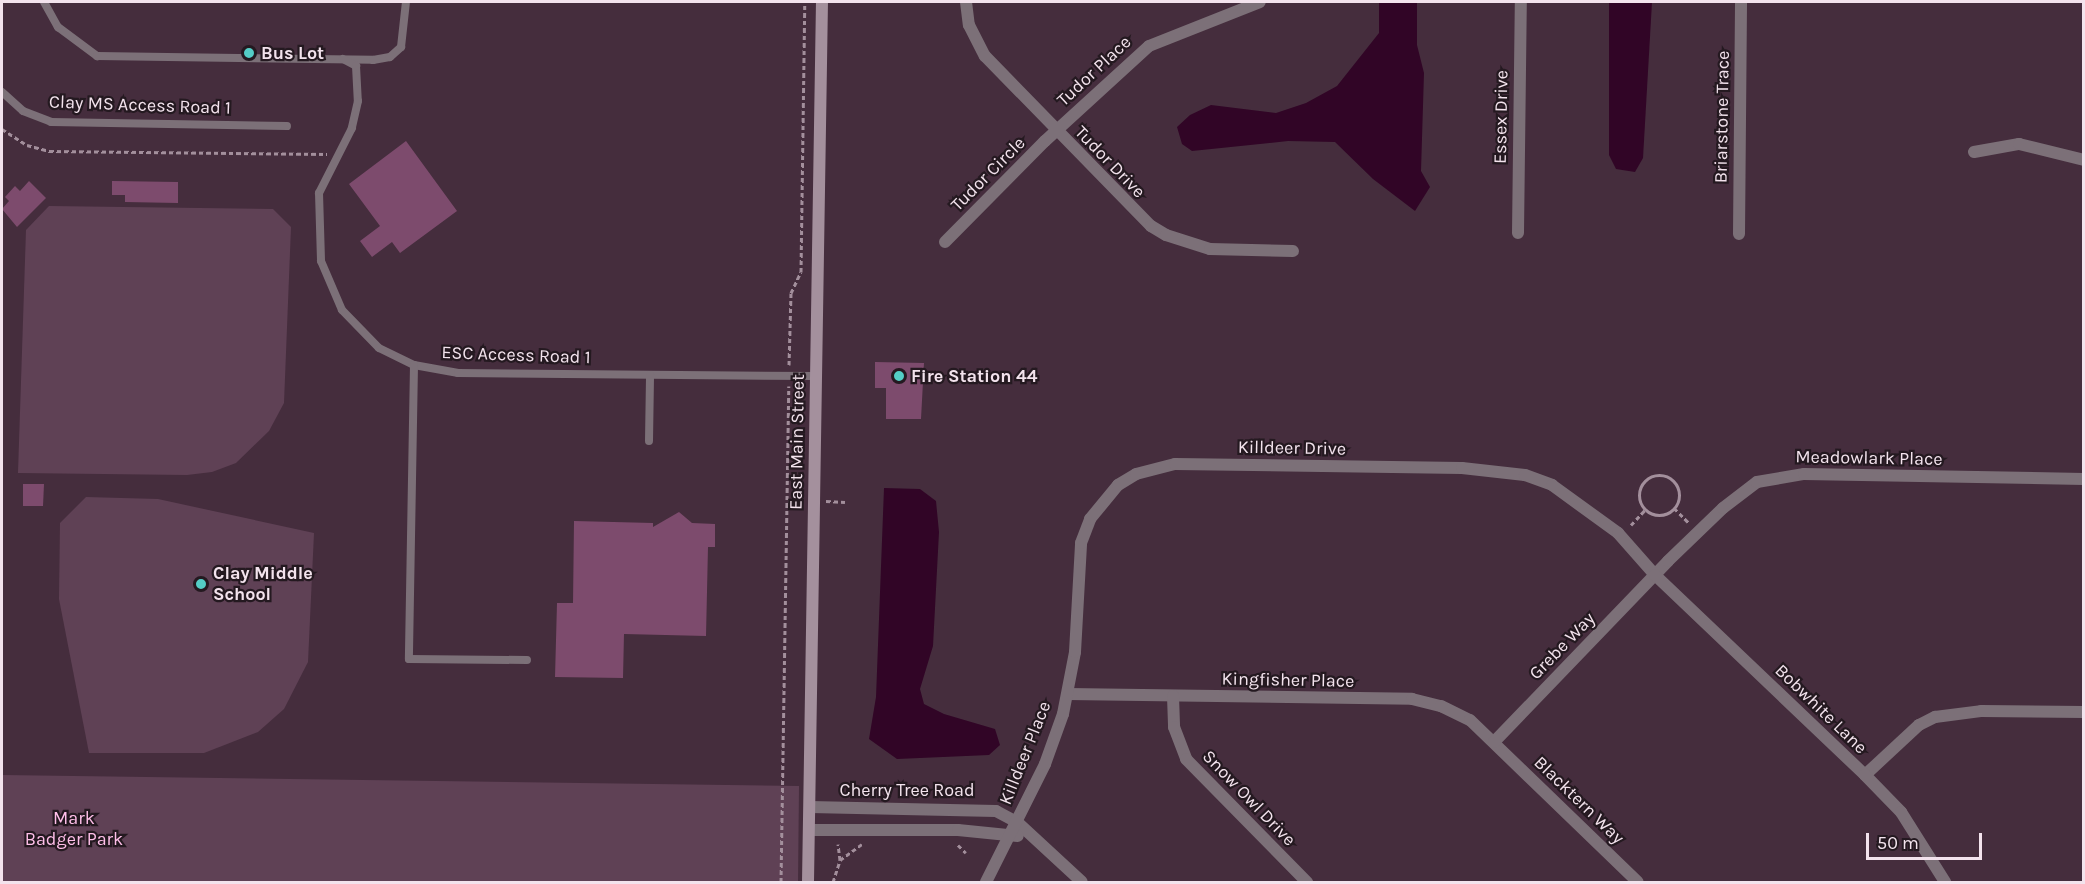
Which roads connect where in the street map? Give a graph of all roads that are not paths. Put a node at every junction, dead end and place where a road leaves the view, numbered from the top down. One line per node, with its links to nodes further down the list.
1 (44, 2): 8 (lane)
2 (406, 2): 9 (lane)
3 (822, 2): 22 (main road, East Main Street)
4 (966, 2): 13 (street, Tudor Drive)
5 (1260, 2): 13 (street, Tudor Place)
6 (1521, 2): 16 (street, Essex Drive)
7 (1741, 2): 17 (street, Briarstone Trace)
8 (343, 60): 9 (lane); 10 (lane)
9 (373, 60): 10 (lane)
10 (358, 73): 20 (lane, ESC Access Road 1)
11 (2, 92): 12 (lane, Clay MS Access Road 1)
12 (287, 126)
13 (1056, 132): 18 (street, Tudor Circle); 19 (street, Tudor Drive)
14 (1974, 152): 15 (street)
15 (2084, 160)
16 (1518, 233)
17 (1739, 234)
18 (945, 242)
19 (1293, 251)
20 (414, 365): 21 (lane, ESC Access Road 1); 26 (lane)
21 (650, 375): 22 (lane, ESC Access Road 1); 23 (lane)
22 (816, 376): 32 (main road, East Main Street)
23 (649, 441)
24 (2084, 479): 25 (street, Meadowlark Place)
25 (1655, 574): 27 (street, Killdeer Drive); 30 (street, Grebe Way); 31 (street, Bobwhite Lane)
26 (527, 660)
27 (1068, 694): 28 (street, Kingfisher Place); 33 (street, Killdeer Place)
28 (1173, 696): 30 (street, Kingfisher Place); 38 (street, Snow Owl Drive)
29 (2084, 712): 31 (street)
30 (1494, 742): 39 (street, Blacktern Way)
31 (1865, 776): 40 (street, Bobwhite Lane)
32 (810, 807): 33 (street, Cherry Tree Road); 34 (main road, East Main Street)
33 (1014, 828): 34 (street); 36 (street, Killdeer Place); 37 (street, Cherry Tree Road)
34 (809, 830): 35 (main road, East Main Street)
35 (808, 882)
36 (986, 882)
37 (1082, 882)
38 (1308, 882)
39 (1638, 882)
40 (1945, 882)

